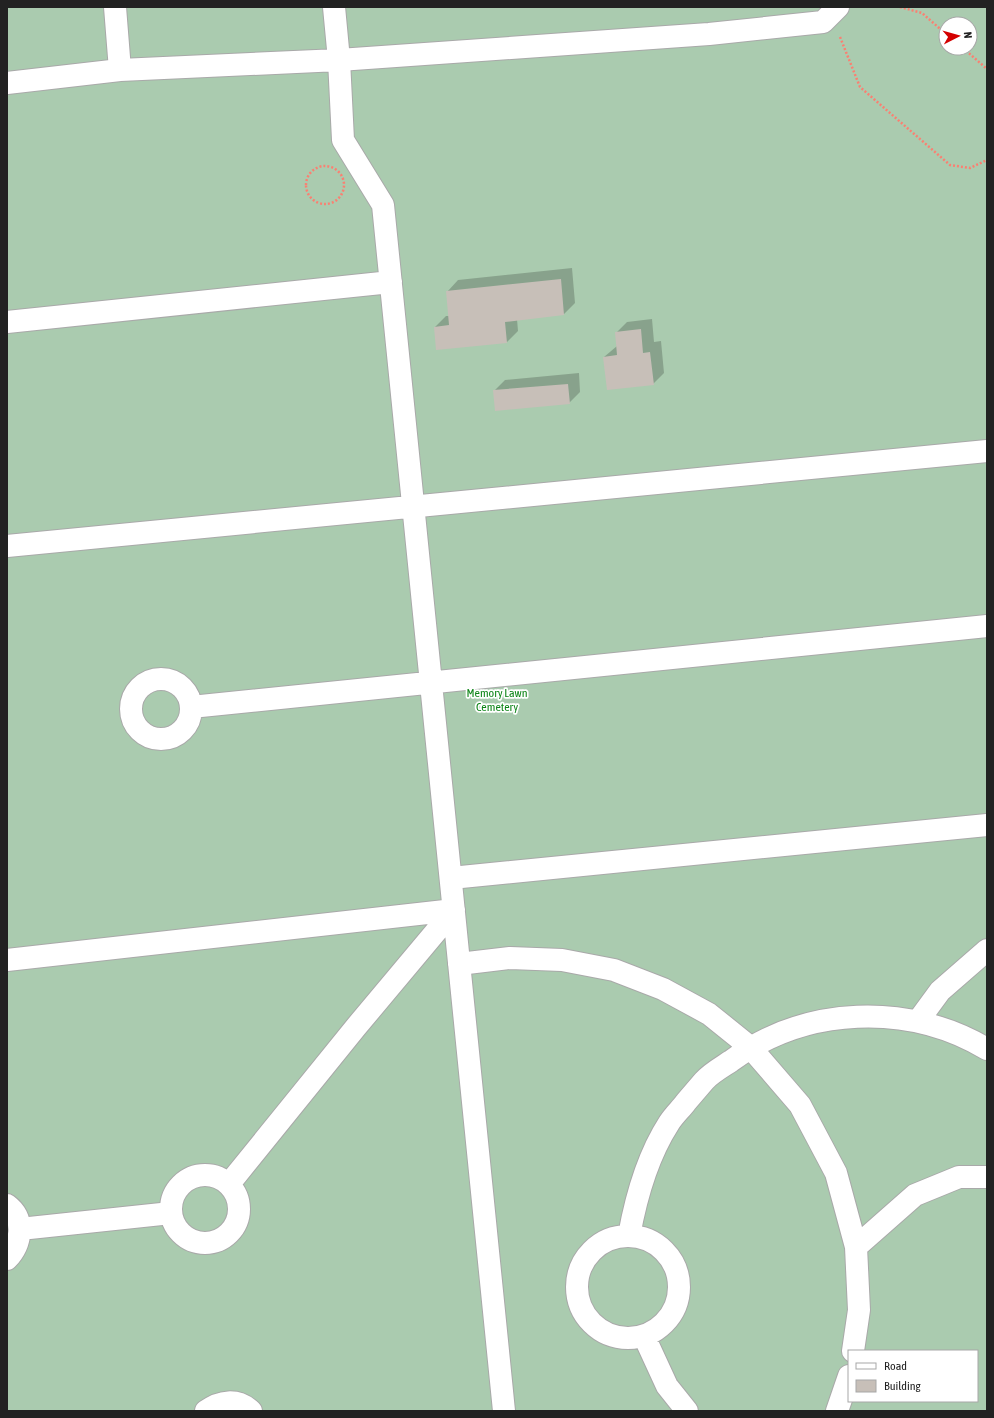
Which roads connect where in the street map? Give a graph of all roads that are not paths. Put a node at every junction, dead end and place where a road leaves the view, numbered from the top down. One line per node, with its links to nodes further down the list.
1 (115, 7): 5 (lane)
2 (334, 7): 4 (lane)
3 (834, 11): 4 (lane)
4 (339, 60): 5 (lane); 7 (lane)
5 (120, 70): 6 (lane)
6 (7, 83)
7 (391, 282): 8 (lane); 10 (lane)
8 (7, 322)
9 (987, 451): 10 (lane)
10 (414, 507): 11 (lane); 13 (lane)
11 (7, 546)
12 (987, 626): 13 (lane)
13 (431, 684): 14 (lane); 16 (lane)
14 (190, 707)
15 (987, 825): 16 (lane)
16 (451, 878): 17 (lane)
17 (454, 910): 19 (lane); 20 (lane); 25 (lane)
18 (987, 950): 21 (lane)
19 (7, 960)
20 (459, 964): 22 (lane); 37 (lane)
21 (918, 1021): 22 (lane); 23 (lane)
22 (750, 1047): 29 (lane); 30 (lane)
23 (987, 1049)
24 (987, 1177): 30 (lane)
25 (229, 1184): 27 (lane); 27 (lane)
26 (7, 1205): 28 (lane)
27 (170, 1213): 28 (lane)
28 (20, 1229): 31 (lane)
29 (629, 1236): 32 (lane); 32 (lane)
30 (856, 1247): 33 (lane)
31 (7, 1259)
32 (644, 1336): 38 (lane)
33 (853, 1350)
34 (848, 1379): 39 (lane)
35 (206, 1411): 36 (lane)
36 (251, 1411)
37 (504, 1411)
38 (687, 1411)
39 (837, 1411)

